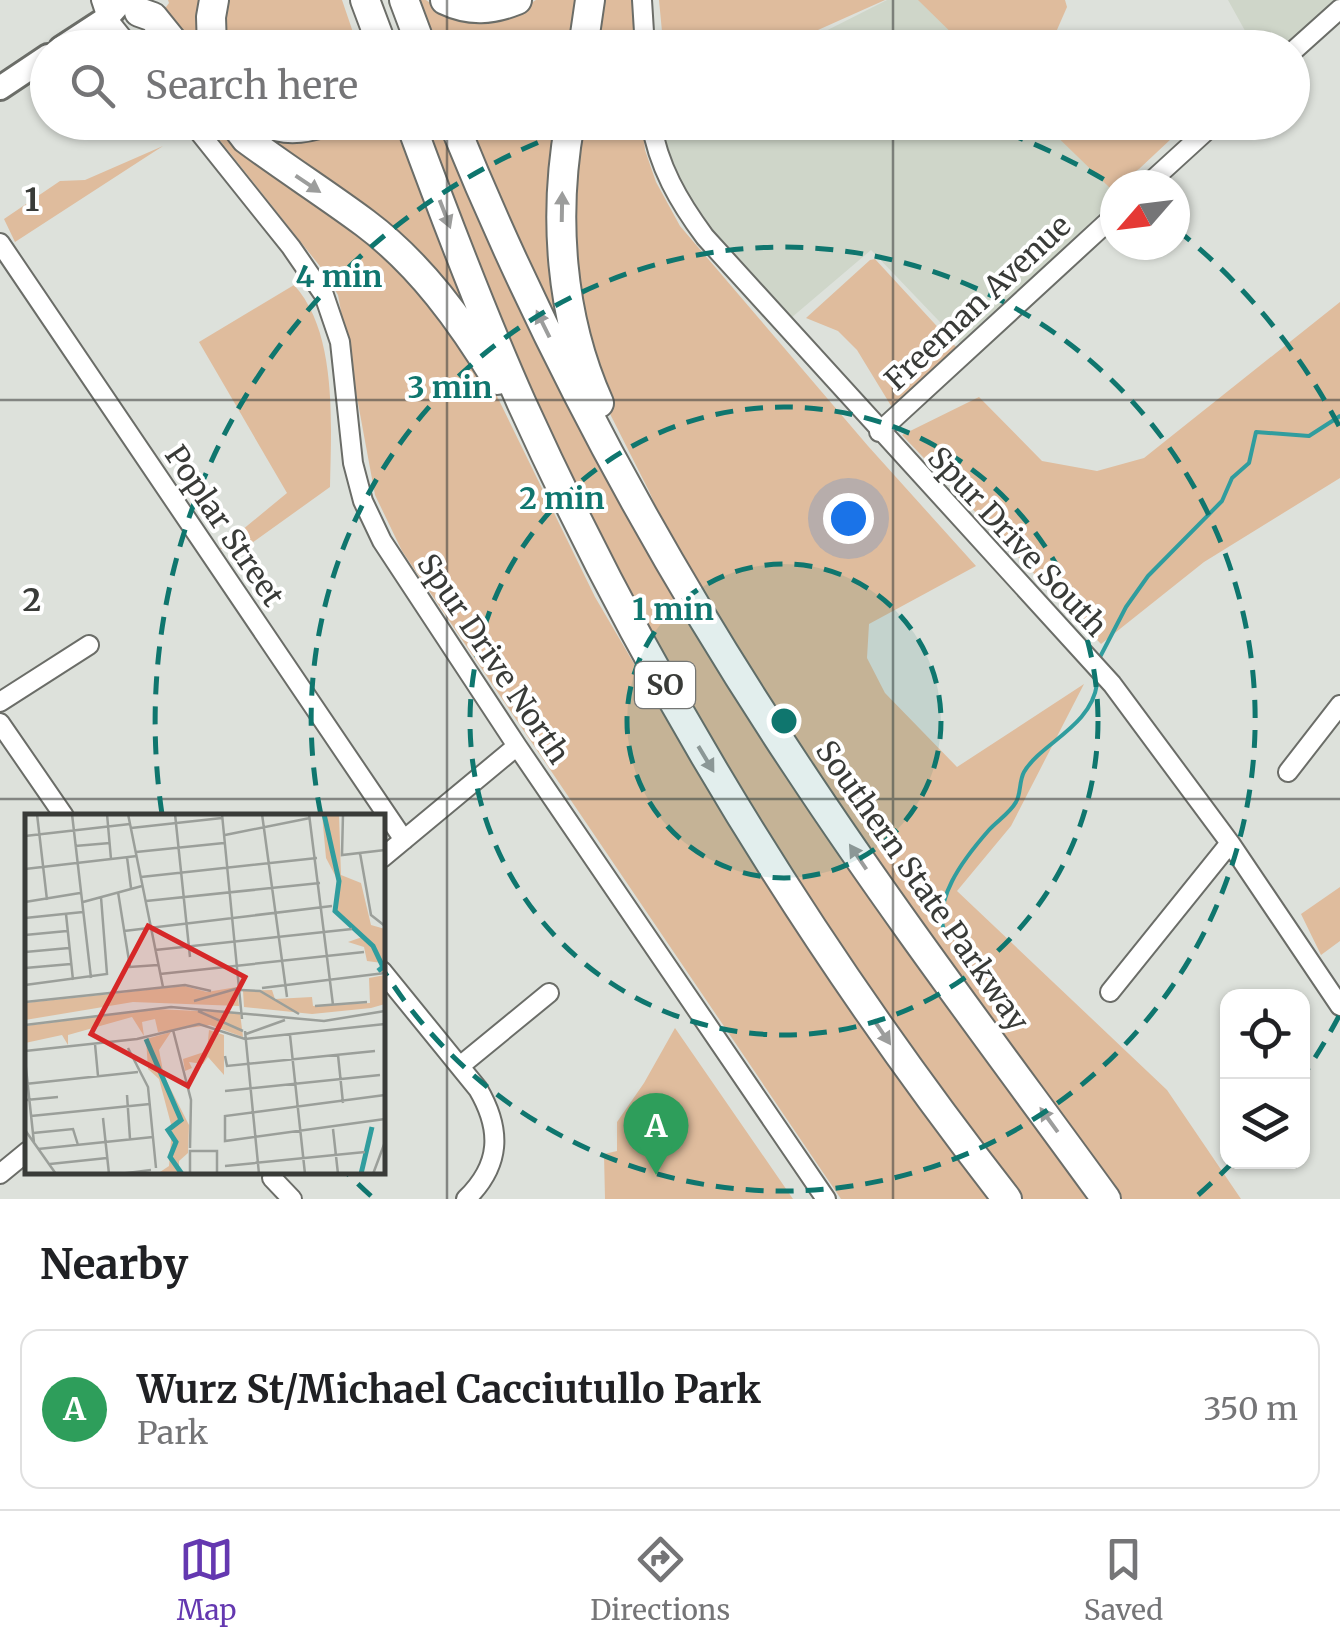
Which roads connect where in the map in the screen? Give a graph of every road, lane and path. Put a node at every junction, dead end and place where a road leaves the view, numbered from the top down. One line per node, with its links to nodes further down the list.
1 (214, 0): 14 (highway)
2 (362, 0): 15 (highway); 16 (highway)
3 (404, 0): 17 (highway)
4 (445, 0): 5 (highway)
5 (517, 0)
6 (590, 0): 18 (highway)
7 (642, 0): 19 (street)
8 (139, 4): 9 (main road); 13 (highway)
9 (104, 9): 11 (main road); 12 (street)
10 (1340, 9): 20 (street)
11 (81, 30)
12 (118, 30)
13 (163, 30)
14 (211, 30)
15 (364, 30)
16 (374, 30)
17 (415, 30)
18 (586, 30)
19 (643, 30)
20 (1310, 36)
21 (30, 68): 22 (main road)
22 (0, 88)
23 (205, 140): 40 (street, Spur Drive North)
24 (249, 140): 34 (highway, one-way to 34)
25 (417, 140): 34 (highway, SO, one-way to 34)
26 (460, 140): 35 (highway, Southern State Parkway / SO, one-way to 26)
27 (568, 140): 35 (highway, one-way to 27)
28 (656, 140): 33 (street, Spur Drive South)
29 (1196, 140): 30 (street)
30 (1163, 170)
31 (1100, 228): 33 (street, Freeman Avenue)
32 (0, 242): 43 (street, Poplar Street)
33 (879, 432): 44 (street, Spur Drive South)
34 (569, 504): 57 (highway, SO, one-way to 57)
35 (670, 564): 58 (highway, Southern State Parkway / SO, one-way to 35)
36 (89, 644): 37 (street)
37 (0, 702)
38 (1340, 705): 41 (street)
39 (0, 723): 42 (street)
40 (517, 746): 43 (street); 56 (street, Spur Drive North)
41 (1288, 772)
42 (63, 814)
43 (404, 840): 45 (street)
44 (1230, 844): 47 (street); 49 (street, Spur Drive South)
45 (385, 856)
46 (385, 975): 50 (street)
47 (1110, 992)
48 (549, 993): 50 (street)
49 (1340, 1006)
50 (460, 1066): 55 (street)
51 (25, 1153): 52 (street)
52 (0, 1174)
53 (272, 1178): 54 (street)
54 (292, 1199)
55 (466, 1199)
56 (826, 1199)
57 (1006, 1199)
58 (1106, 1199)

